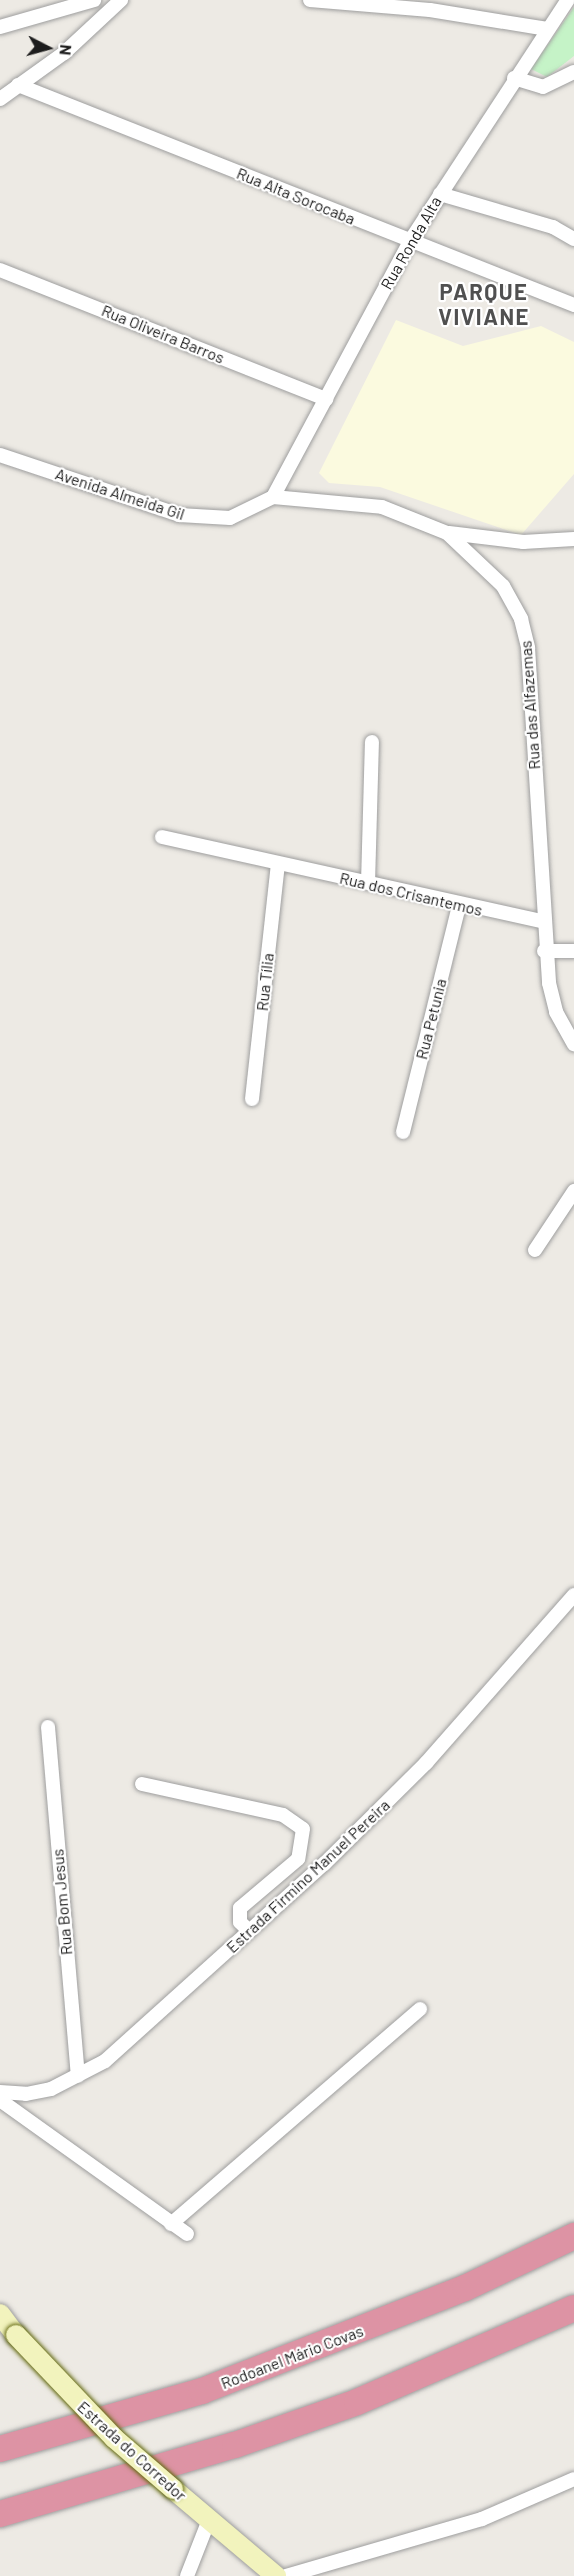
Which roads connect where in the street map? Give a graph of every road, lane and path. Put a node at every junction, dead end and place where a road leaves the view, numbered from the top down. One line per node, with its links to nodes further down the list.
1 (94, 0): 5 (street)
2 (122, 0): 10 (street)
3 (310, 0): 7 (street)
4 (568, 0): 7 (street, Rua Ronda Alta)
5 (70, 4): 6 (street)
6 (0, 27)
7 (547, 29): 9 (street, Rua Ronda Alta)
8 (574, 72): 9 (street)
9 (514, 78): 12 (street, Rua Ronda Alta)
10 (18, 85): 11 (street); 14 (street, Rua Alta Sorocaba)
11 (0, 99)
12 (440, 194): 13 (street); 14 (street, Rua Ronda Alta)
13 (574, 239)
14 (410, 241): 16 (street, Rua Alta Sorocaba); 17 (street, Rua Ronda Alta)
15 (0, 270): 17 (street, Rua Oliveira Barros)
16 (574, 305)
17 (326, 399): 19 (street, Rua Ronda Alta)
18 (0, 455): 19 (street, Avenida Almeida Gil)
19 (273, 497): 20 (street, Rua das Alfazemas)
20 (447, 532): 21 (street); 27 (street, Rua das Alfazemas)
21 (574, 539)
22 (372, 742): 25 (street)
23 (162, 837): 24 (street, Rua dos Crisantemos)
24 (278, 865): 25 (street, Rua dos Crisantemos); 31 (street, Rua Tília)
25 (368, 883): 26 (street, Rua dos Crisantemos)
26 (459, 905): 27 (street, Rua dos Crisantemos); 32 (street, Rua Petunia)
27 (544, 922): 28 (street, Rua das Alfazemas)
28 (544, 951): 29 (street); 30 (street, Rua das Alfazemas)
29 (574, 951)
30 (574, 1044)
31 (252, 1099)
32 (403, 1132)
33 (574, 1191): 34 (street)
34 (535, 1250)
35 (574, 1595): 38 (street, Estrada Firmino Manuel Pereira)
36 (48, 1727): 40 (street, Rua Bom Jesus)
37 (142, 1784): 38 (street)
38 (249, 1931): 40 (street, Estrada Firmino Manuel Pereira)
39 (420, 2009): 43 (street)
40 (78, 2076): 41 (street, Estrada Firmino Manuel Pereira)
41 (0, 2092)
42 (0, 2100): 43 (street)
43 (171, 2224): 44 (street)
44 (187, 2234)
45 (574, 2236): 48 (highway, Rodoanel Mário Covas)
46 (574, 2308): 50 (highway)
47 (0, 2314): 51 (street, Estrada do Corredor, bridge)
48 (0, 2449)
49 (574, 2479): 54 (street)
50 (0, 2514)
51 (209, 2520): 52 (street); 53 (street, Estrada do Corredor)
52 (187, 2576)
53 (276, 2576)
54 (286, 2576)

